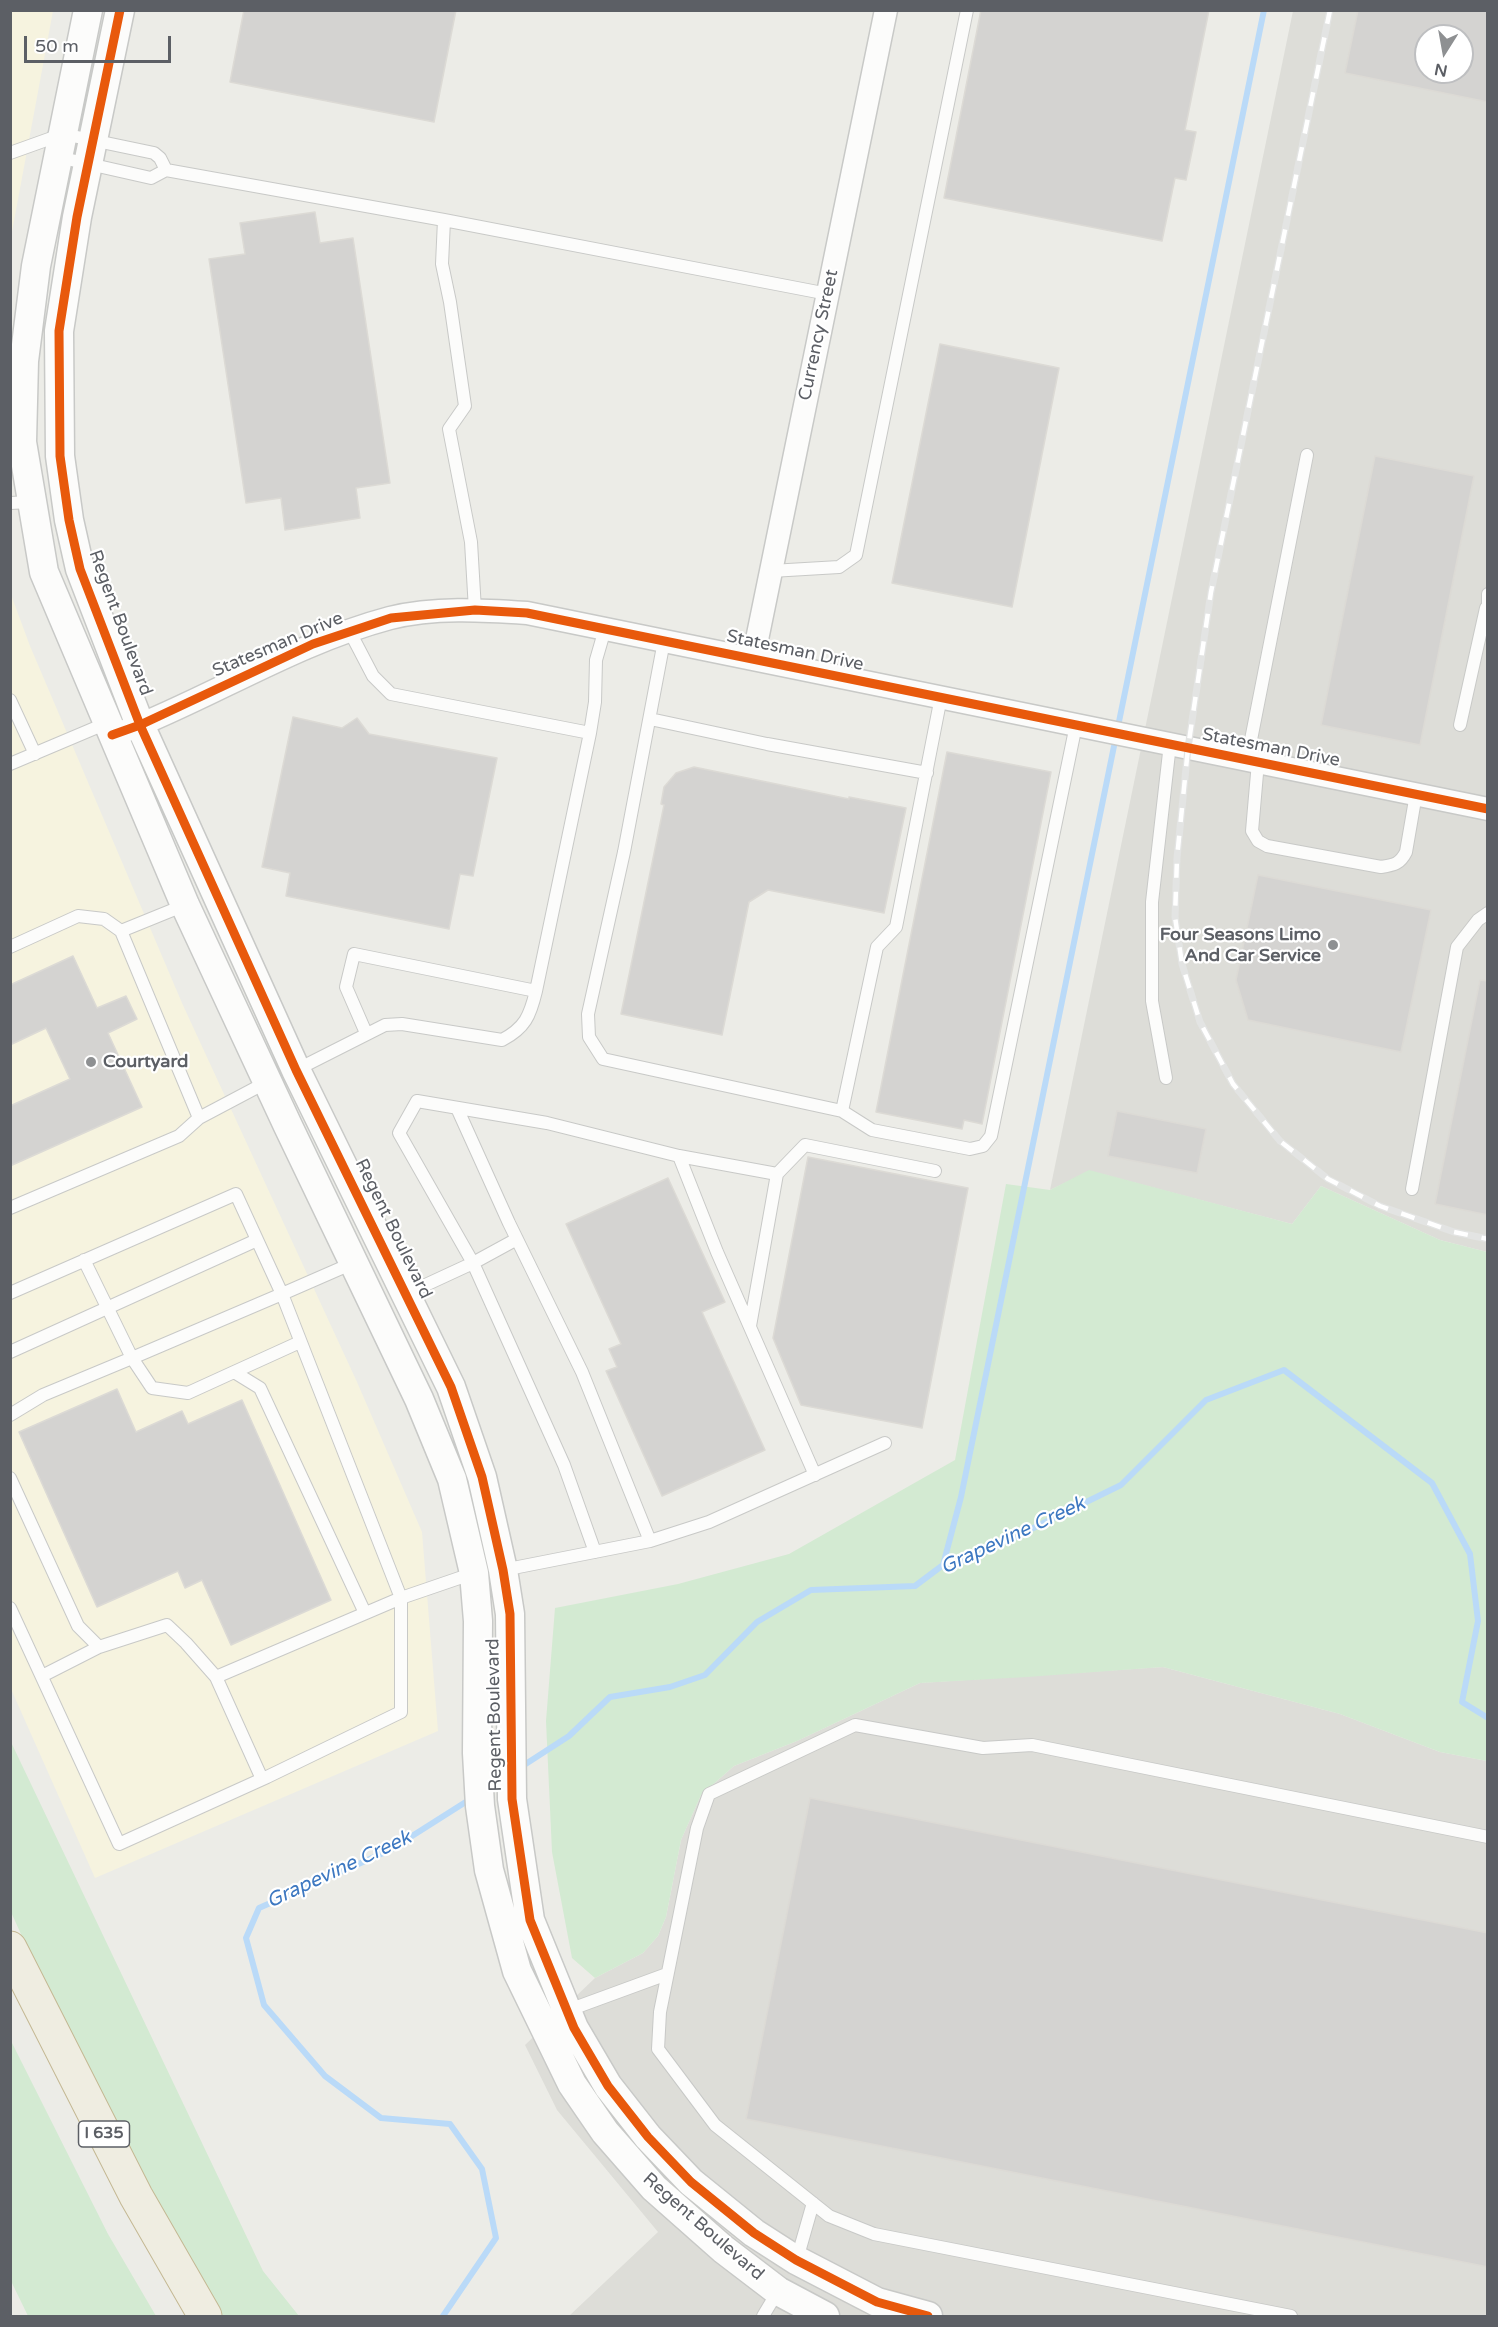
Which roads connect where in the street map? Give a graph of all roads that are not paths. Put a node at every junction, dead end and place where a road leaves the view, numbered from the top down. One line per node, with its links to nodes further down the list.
1 (88, 10): 5 (street, Regent Boulevard)
2 (120, 10): 7 (street, Regent Boulevard)
3 (886, 10): 10 (street, Currency Street)
4 (968, 10): 13 (lane)
5 (61, 146): 6 (lane); 7 (lane); 7 (lane); 12 (street, Regent Boulevard)
6 (10, 153)
7 (90, 153): 8 (lane); 8 (lane); 24 (street, Regent Boulevard)
8 (166, 170): 9 (lane)
9 (444, 220): 10 (lane); 16 (lane)
10 (828, 294): 13 (street, Currency Street)
11 (1306, 455): 31 (lane)
12 (21, 503): 27 (street, Regent Boulevard)
13 (771, 571): 20 (street, Currency Street)
14 (1488, 594): 15 (lane)
15 (1487, 609): 26 (lane)
16 (475, 610): 17 (street, Statesman Drive); 18 (street, Statesman Drive)
17 (605, 629): 19 (street, Statesman Drive); 28 (lane)
18 (350, 632): 24 (street, Statesman Drive); 28 (lane)
19 (664, 641): 20 (street, Statesman Drive); 23 (lane)
20 (753, 659): 21 (street, Statesman Drive)
21 (941, 697): 25 (street, Statesman Drive); 33 (lane)
22 (10, 700): 30 (lane)
23 (650, 719): 33 (lane); 46 (lane)
24 (140, 725): 27 (street, Statesman Drive); 42 (street, Regent Boulevard)
25 (1076, 725): 29 (street, Statesman Drive); 46 (lane)
26 (1460, 725)
27 (109, 729): 30 (lane); 36 (street, Regent Boulevard)
28 (590, 733): 40 (lane)
29 (1164, 743): 31 (street, Statesman Drive); 43 (lane)
30 (34, 754): 32 (lane)
31 (1253, 761): 34 (street, Statesman Drive); 34 (lane)
32 (10, 764)
33 (927, 772): 46 (lane)
34 (1416, 794): 35 (street, Statesman Drive)
35 (1488, 809)
36 (185, 905): 38 (lane); 44 (street, Regent Boulevard)
37 (1488, 913): 51 (lane)
38 (121, 932): 39 (lane); 47 (lane)
39 (10, 947)
40 (536, 991): 41 (lane); 41 (lane)
41 (366, 1033): 42 (lane)
42 (296, 1070): 44 (street); 60 (street, Regent Boulevard)
43 (1166, 1078)
44 (267, 1082): 47 (lane); 56 (street, Regent Boulevard)
45 (457, 1108): 48 (lane); 53 (lane); 57 (lane)
46 (842, 1111)
47 (199, 1118): 52 (lane)
48 (680, 1156): 50 (lane); 62 (lane)
49 (935, 1171): 50 (lane)
50 (777, 1174): 62 (lane)
51 (1412, 1189)
52 (10, 1208)
53 (517, 1239): 57 (lane); 71 (lane)
54 (257, 1240): 55 (lane); 59 (lane); 61 (lane)
55 (84, 1260): 58 (lane); 61 (lane)
56 (353, 1263): 59 (lane); 74 (street, Regent Boulevard)
57 (473, 1263): 60 (lane); 72 (lane)
58 (10, 1293)
59 (282, 1294): 63 (lane); 65 (lane)
60 (406, 1294): 73 (street, Regent Boulevard)
61 (108, 1309): 64 (lane); 65 (lane)
62 (750, 1328): 69 (lane)
63 (300, 1342): 66 (lane); 75 (lane)
64 (10, 1353)
65 (132, 1358): 66 (lane); 67 (lane)
66 (234, 1372): 77 (lane)
67 (10, 1415)
68 (885, 1443): 69 (lane)
69 (815, 1475): 71 (lane)
70 (10, 1478): 78 (lane)
71 (650, 1541): 72 (lane)
72 (594, 1551): 73 (lane)
73 (503, 1570): 83 (street, Regent Boulevard)
74 (474, 1573): 75 (lane); 83 (street, Regent Boulevard)
75 (401, 1598): 77 (lane); 81 (lane)
76 (10, 1608): 79 (lane)
77 (365, 1613): 80 (lane)
78 (99, 1647): 79 (lane); 80 (lane)
79 (42, 1676): 81 (lane)
80 (216, 1677): 81 (lane)
81 (262, 1779)
82 (1488, 1837): 85 (lane)
83 (518, 1924): 86 (street, Regent Boulevard); 87 (street, Regent Boulevard)
84 (10, 1948): 92 (highway, I 635)
85 (667, 1974): 86 (lane); 88 (lane)
86 (566, 2011): 87 (street); 89 (street, Regent Boulevard)
87 (541, 2023): 90 (street, Regent Boulevard)
88 (813, 2203): 89 (lane); 91 (lane)
89 (796, 2260): 95 (street, Regent Boulevard)
90 (778, 2291): 93 (lane); 94 (street, Regent Boulevard)
91 (1248, 2312): 96 (lane)
92 (205, 2316)
93 (763, 2316)
94 (825, 2316)
95 (928, 2316)
96 (1291, 2316)

